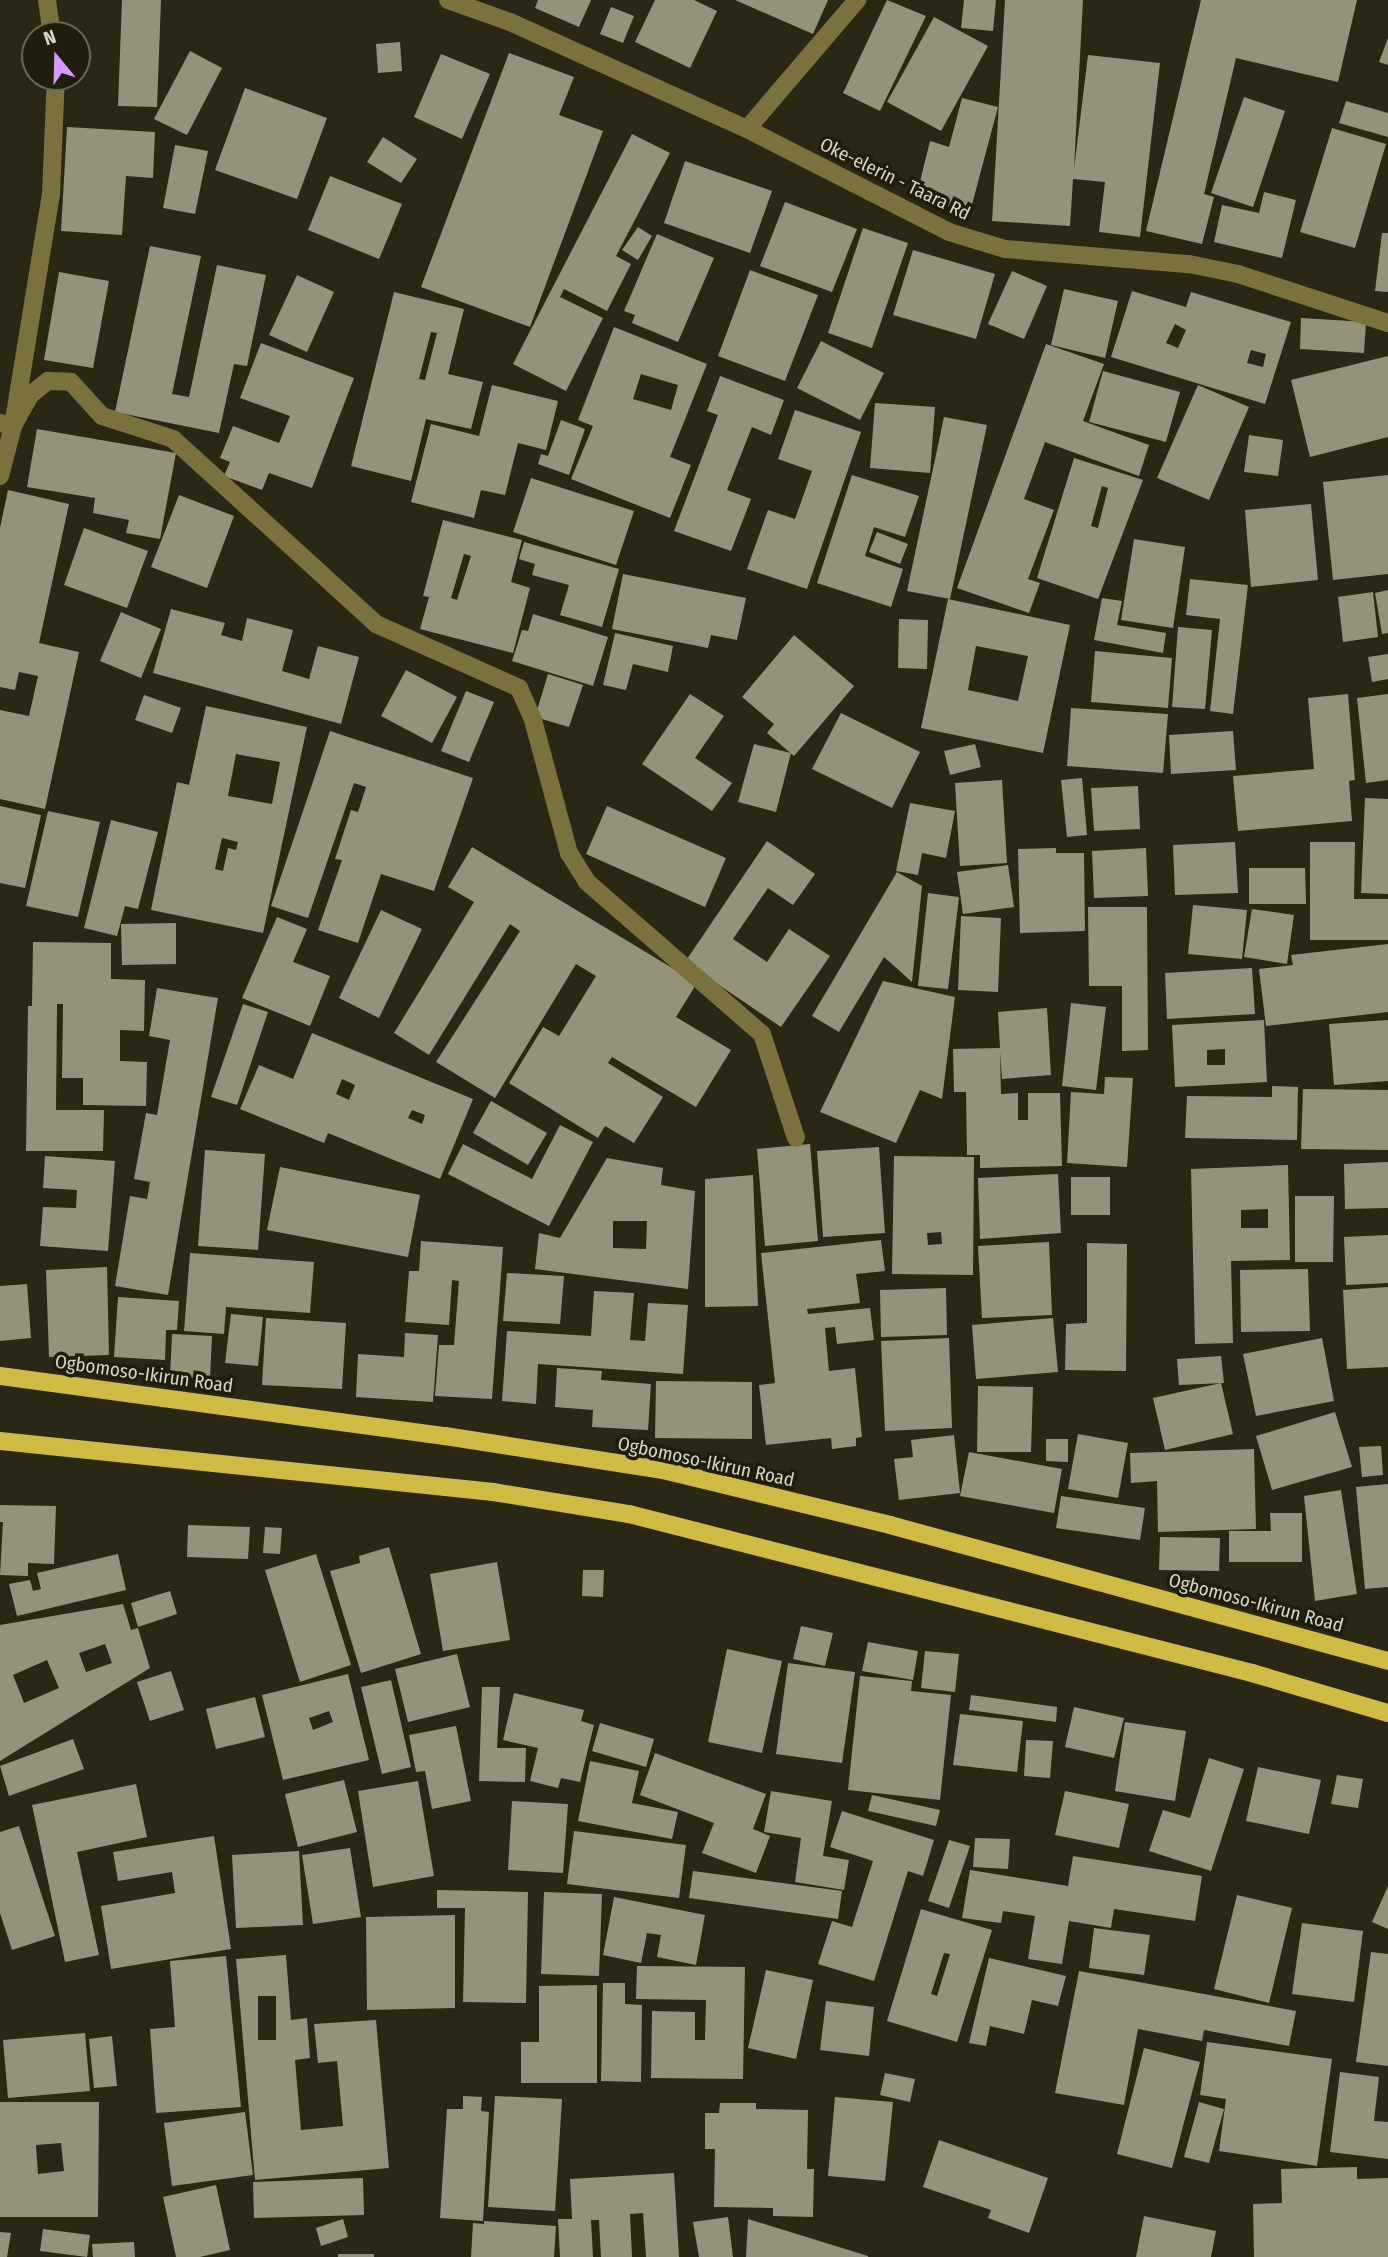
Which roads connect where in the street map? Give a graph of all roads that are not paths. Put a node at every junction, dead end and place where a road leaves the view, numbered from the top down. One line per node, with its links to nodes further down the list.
1 (47, 0): 4 (street)
2 (448, 0): 6 (street, Oke-elerin - Taara Rd)
3 (858, 0): 6 (street)
4 (50, 21)
5 (56, 91): 8 (street)
6 (747, 129): 7 (street, Oke-elerin - Taara Rd)
7 (1388, 323)
8 (7, 424): 9 (street); 10 (street)
9 (0, 476)
10 (796, 1138)
11 (0, 1376): 13 (main road, Ogbomoso-Ikirun Road)
12 (0, 1441): 14 (main road)
13 (1388, 1661)
14 (1388, 1713)

